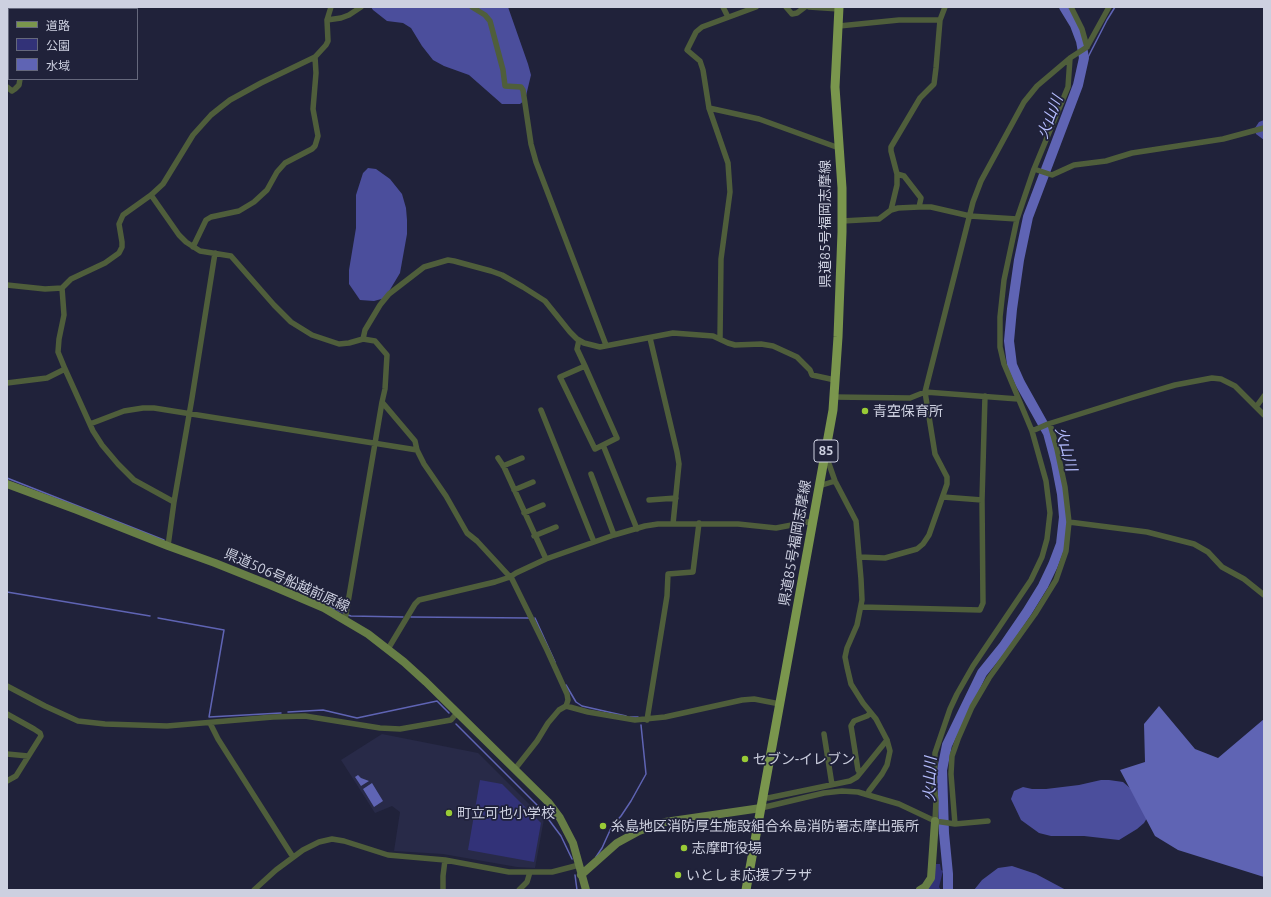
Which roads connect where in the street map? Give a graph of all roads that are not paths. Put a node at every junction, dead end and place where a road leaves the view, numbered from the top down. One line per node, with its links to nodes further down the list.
1 (331, 7): 14 (street)
2 (361, 7): 14 (street)
3 (472, 7): 41 (street)
4 (723, 7): 13 (street)
5 (756, 7): 13 (street)
6 (786, 7): 7 (street)
7 (805, 7)
8 (809, 7): 12 (street)
9 (945, 7): 15 (street)
10 (1071, 7): 17 (street)
11 (1108, 7): 17 (street)
12 (839, 8): 16 (main road, 県道85号福岡志摩線 / 85)
13 (728, 17): 22 (street)
14 (327, 20): 18 (street)
15 (940, 20): 16 (street); 26 (street)
16 (839, 26): 24 (main road, 県道85号福岡志摩線 / 85)
17 (1087, 47): 19 (street)
18 (315, 57): 27 (street); 33 (street)
19 (1070, 58): 25 (street); 30 (street)
20 (20, 80): 21 (street)
21 (7, 87)
22 (709, 108): 24 (street); 38 (street)
23 (1264, 128): 25 (street)
24 (839, 148): 32 (main road, 県道85号福岡志摩線 / 85)
25 (1036, 170): 31 (street)
26 (897, 174): 28 (street); 29 (street)
27 (151, 195): 33 (street); 36 (street)
28 (919, 207): 29 (street); 30 (street)
29 (891, 210): 32 (street)
30 (970, 216): 31 (street); 46 (street)
31 (1017, 219): 50 (street)
32 (842, 221): 44 (main road, 県道85号福岡志摩線 / 85)
33 (193, 247): 34 (street)
34 (215, 253): 39 (street); 54 (street)
35 (7, 285): 36 (street)
36 (62, 288): 43 (street)
37 (650, 338): 38 (street); 41 (street); 73 (street)
38 (720, 338): 44 (street)
39 (363, 339): 40 (street); 51 (street)
40 (579, 340): 41 (street); 42 (street)
41 (606, 345)
42 (585, 366): 60 (street); 60 (street)
43 (65, 370): 45 (street); 56 (street)
44 (835, 380): 49 (main road, 県道85号福岡志摩線 / 85)
45 (7, 383)
46 (925, 392): 47 (street); 49 (street); 72 (street)
47 (985, 396): 50 (street); 75 (street)
48 (1264, 396): 52 (street)
49 (834, 397): 64 (main road, 県道85号福岡志摩線 / 85)
50 (1018, 399): 58 (street)
51 (382, 402): 59 (street); 61 (street)
52 (1256, 407): 55 (street); 57 (street)
53 (541, 410): 87 (street)
54 (190, 414): 56 (street); 59 (street); 76 (street)
55 (1264, 415)
56 (90, 424): 76 (street)
57 (1049, 424): 58 (street); 80 (street)
58 (1032, 431): 115 (street)
59 (375, 443): 61 (street); 94 (street)
60 (603, 445): 84 (street)
61 (417, 450): 91 (street)
62 (498, 458): 65 (street)
63 (522, 458): 65 (street)
64 (824, 463): 67 (street); 70 (main road, 県道85号福岡志摩線 / 85)
65 (503, 466): 71 (street)
66 (591, 474): 85 (street)
67 (835, 481): 70 (street); 89 (street)
68 (533, 482): 71 (street)
69 (7, 484): 88 (main road, 県道506号船越前原線)
70 (819, 486): 79 (main road, 県道85号福岡志摩線 / 85)
71 (514, 490): 78 (street)
72 (943, 497): 75 (street); 89 (street)
73 (676, 498): 74 (street); 82 (street)
74 (649, 500)
75 (982, 500): 93 (street)
76 (174, 502): 88 (street)
77 (543, 505): 78 (street)
78 (524, 513): 86 (street)
79 (813, 521): 81 (street); 97 (main road, 県道85号福岡志摩線 / 85)
80 (1070, 522): 92 (street); 117 (street)
81 (699, 523): 82 (street); 102 (street)
82 (673, 524): 84 (street)
83 (556, 527): 86 (street)
84 (637, 529): 85 (street)
85 (614, 535): 87 (street)
86 (534, 536): 90 (street)
87 (594, 542): 90 (street)
88 (168, 546): 94 (main road, 県道506号船越前原線)
89 (859, 557): 93 (street)
90 (546, 560): 91 (street)
91 (510, 577): 95 (street); 98 (street)
92 (1264, 595)
93 (861, 607): 100 (street)
94 (346, 615): 95 (main road, 県道506号船越前原線)
95 (388, 649): 99 (main road, 県道506号船越前原線)
96 (7, 686): 103 (street)
97 (780, 704): 102 (street); 113 (main road, 県道85号福岡志摩線 / 85)
98 (566, 706): 102 (street); 108 (street)
99 (457, 713): 103 (street); 108 (main road, 県道506号船越前原線)
100 (871, 713): 105 (street); 109 (street)
101 (7, 714): 107 (street)
102 (647, 720)
103 (210, 723): 118 (street)
104 (824, 734): 111 (street)
105 (887, 740): 109 (street); 112 (street)
106 (7, 754): 107 (street)
107 (28, 756): 110 (street)
108 (515, 769): 120 (main road, 県道506号船越前原線)
109 (860, 773): 111 (street)
110 (7, 781)
111 (832, 785): 113 (street)
112 (868, 795): 114 (street); 115 (street)
113 (764, 797): 114 (main road, 県道85号福岡志摩線 / 85)
114 (762, 808): 122 (main road); 127 (main road, 県道85号福岡志摩線 / 85)
115 (936, 821): 117 (street); 128 (main road)
116 (988, 821): 117 (street)
117 (953, 824)
118 (293, 857): 119 (street); 123 (street)
119 (446, 860): 121 (street); 124 (street)
120 (579, 865): 121 (street); 122 (main road, 県道506号船越前原線)
121 (530, 872): 125 (street)
122 (582, 875): 126 (main road, 県道506号船越前原線)
123 (254, 890)
124 (443, 890)
125 (519, 890)
126 (586, 890)
127 (746, 890)
128 (920, 890)

